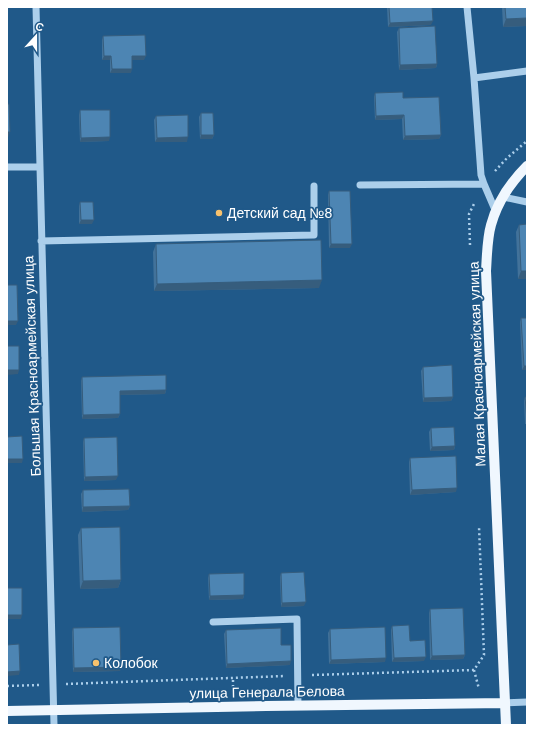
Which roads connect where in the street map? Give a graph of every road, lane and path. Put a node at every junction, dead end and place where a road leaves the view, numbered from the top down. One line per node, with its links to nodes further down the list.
1 (36, 7): 8 (street, Большая Красноармейская улица)
2 (467, 7): 4 (street)
3 (527, 70): 4 (street)
4 (474, 78): 9 (street)
5 (527, 141): 9 (path)
6 (527, 166): 12 (main road, Малая Красноармейская улица)
7 (7, 167): 8 (street)
8 (40, 167): 15 (street, Большая Красноармейская улица)
9 (484, 184): 10 (street); 14 (street); 16 (path)
10 (360, 185)
11 (314, 186): 15 (street)
12 (503, 197): 13 (street); 14 (main road, Малая Красноармейская улица)
13 (527, 202)
14 (496, 212): 23 (main road, Малая Красноармейская улица)
15 (41, 241): 20 (street, Большая Красноармейская улица)
16 (470, 245)
17 (479, 521): 19 (path)
18 (213, 622): 19 (street)
19 (298, 676): 20 (path); 24 (street)
20 (53, 685): 21 (path); 25 (street, Большая Красноармейская улица)
21 (7, 686)
22 (527, 702): 23 (street, улица Генерала Белова)
23 (505, 703): 24 (main road, улица Генерала Белова); 28 (main road, Малая Красноармейская улица)
24 (298, 706): 25 (main road, улица Генерала Белова)
25 (54, 710): 26 (main road, улица Генерала Белова); 27 (street, Большая Красноармейская улица)
26 (7, 712)
27 (54, 725)
28 (506, 725)

